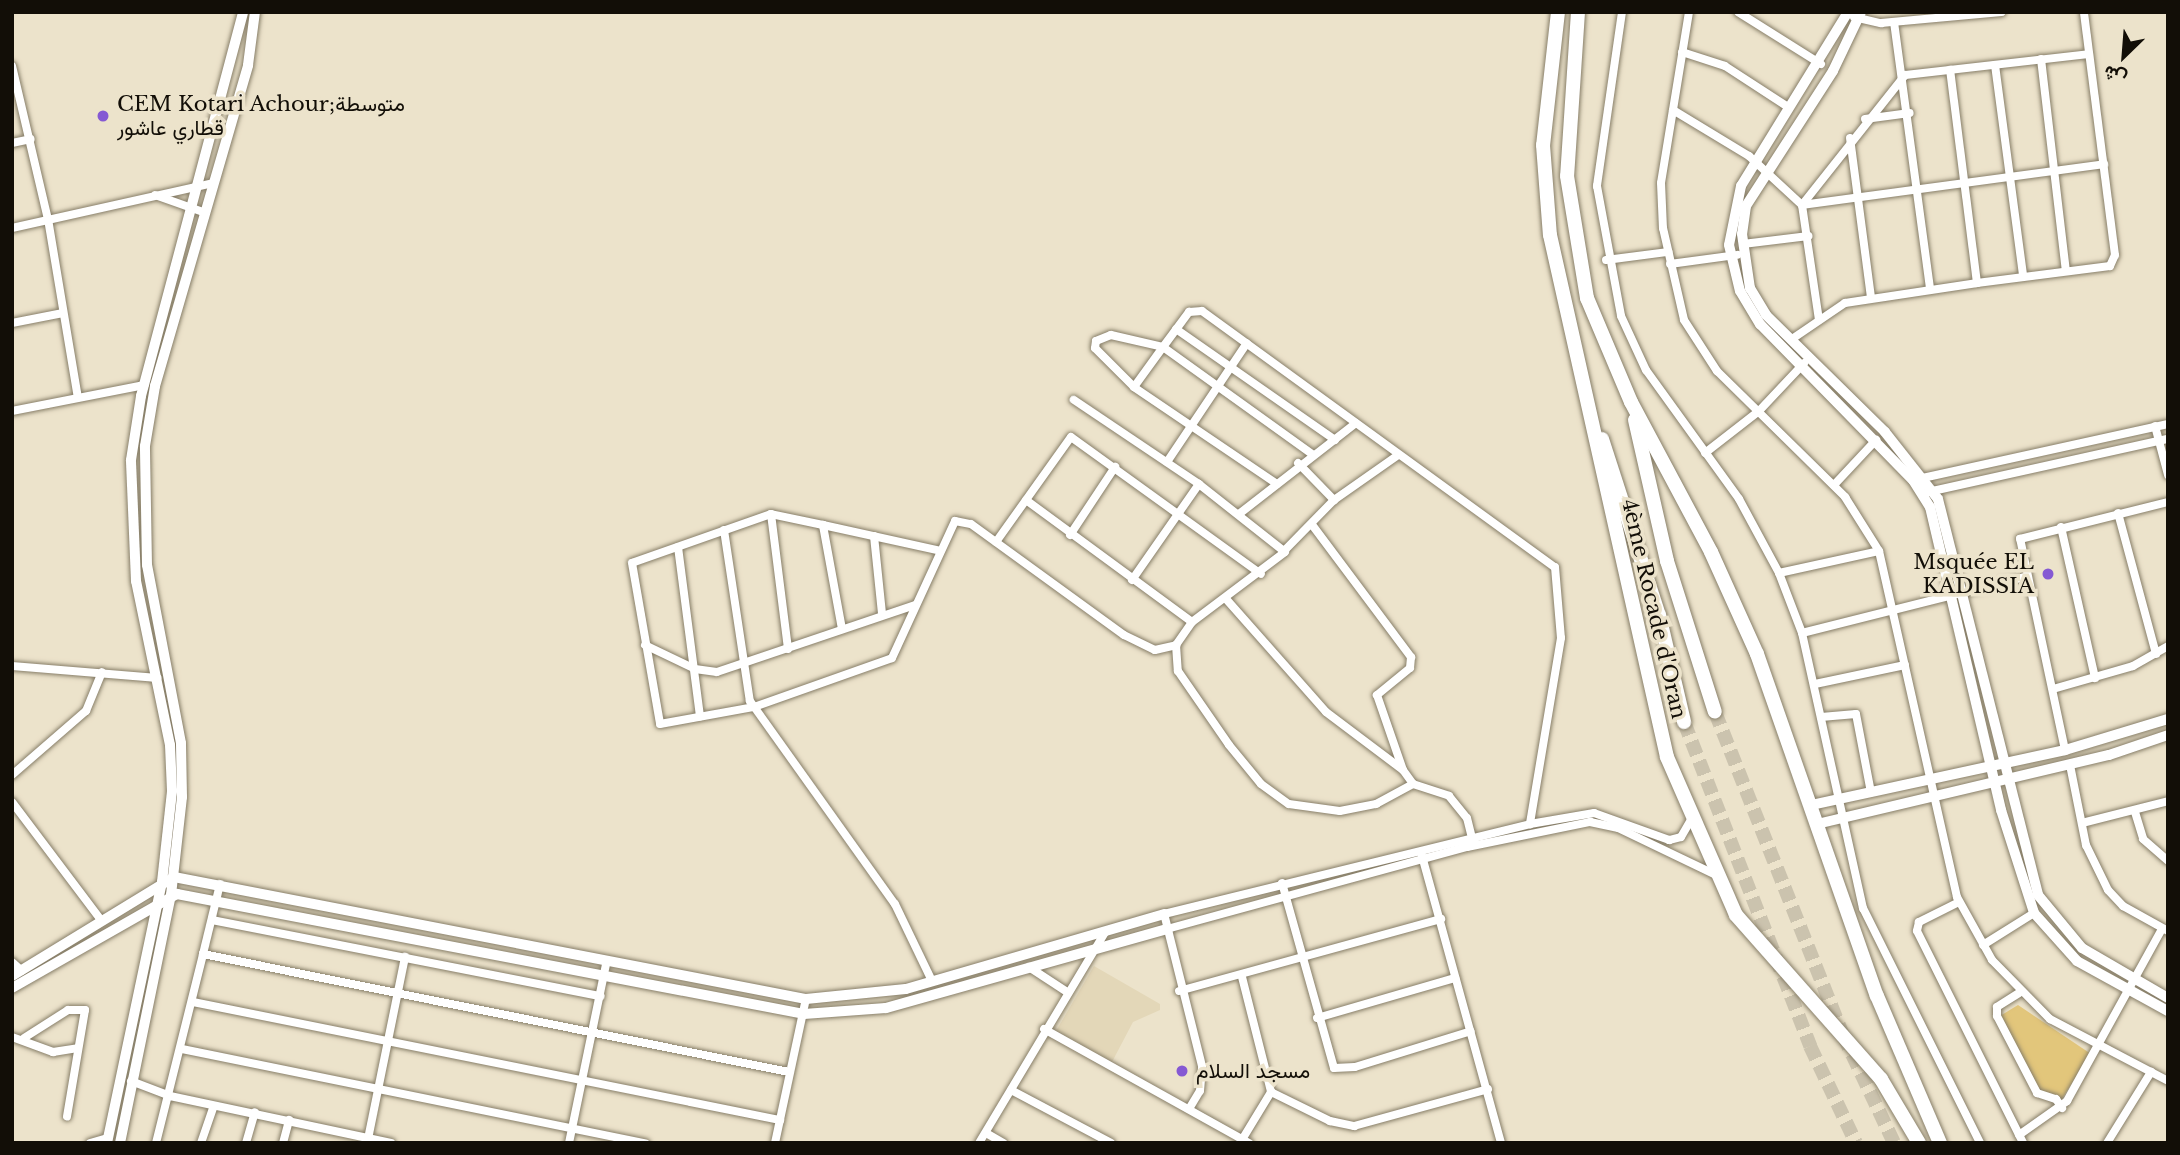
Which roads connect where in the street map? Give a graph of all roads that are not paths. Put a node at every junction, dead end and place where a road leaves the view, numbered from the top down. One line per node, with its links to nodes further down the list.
1 (243, 12): 33 (main road)
2 (255, 12): 34 (main road)
3 (1558, 12): 68 (highway, 4ème Rocade d'Oran)
4 (1578, 12): 71 (highway)
5 (1622, 12): 48 (street)
6 (1689, 12): 13 (street)
7 (1738, 12): 16 (street)
8 (2001, 12): 12 (street)
9 (2084, 12): 14 (street)
10 (1848, 14): 11 (street); 16 (main road)
11 (1860, 16): 12 (street); 31 (main road)
12 (1894, 22): 20 (street)
13 (1682, 52): 21 (street); 22 (street)
14 (2089, 54): 15 (street); 29 (street)
15 (2041, 60): 17 (street); 30 (street)
16 (1821, 64): 21 (main road)
17 (1995, 65): 19 (street); 32 (street)
18 (12, 66): 26 (street)
19 (1950, 70): 20 (street); 35 (street)
20 (1905, 75): 23 (street); 24 (street)
21 (1788, 107): 28 (main road)
22 (1672, 110): 28 (street); 46 (street)
23 (1910, 113): 24 (street); 36 (street)
24 (1865, 119): 25 (street)
25 (1850, 138): 38 (street); 39 (street)
26 (31, 139): 27 (street); 42 (street)
27 (12, 143)
28 (1754, 161): 31 (street); 47 (main road)
29 (2104, 164): 30 (street); 50 (street)
30 (2057, 170): 32 (street); 50 (street)
31 (1763, 172): 39 (street); 45 (main road)
32 (2011, 177): 35 (street); 51 (street)
33 (200, 183): 34 (street); 37 (street); 40 (main road)
34 (214, 183): 41 (main road)
35 (1964, 183): 36 (street); 52 (street)
36 (1920, 189): 38 (street); 53 (street)
37 (155, 195): 40 (street); 42 (street)
38 (1858, 198): 39 (street); 54 (street)
39 (1802, 205): 44 (street)
40 (192, 212): 41 (street); 66 (main road)
41 (206, 213): 172 (main road)
42 (48, 219): 43 (street); 55 (street)
43 (12, 228)
44 (1809, 236): 45 (street); 56 (street)
45 (1743, 249): 47 (street); 59 (main road)
46 (1668, 252): 48 (street); 49 (street)
47 (1731, 256): 49 (street); 63 (main road)
48 (1606, 260): 81 (street)
49 (1670, 264): 73 (street)
50 (2066, 271): 51 (street)
51 (2022, 276): 52 (street)
52 (1977, 283): 53 (street)
53 (1930, 289): 54 (street)
54 (1871, 298): 56 (street)
55 (63, 313): 57 (street); 69 (street)
56 (1819, 320): 59 (street)
57 (12, 323)
58 (1176, 329): 60 (street); 61 (street); 64 (street)
59 (1792, 340): 62 (main road)
60 (1247, 343): 64 (street); 75 (street)
61 (1164, 347): 65 (street); 67 (street); 67 (street)
62 (1810, 358): 63 (street); 88 (main road)
63 (1799, 367): 73 (street); 79 (main road)
64 (1230, 368): 65 (street); 78 (street)
65 (1219, 384): 74 (street); 82 (street)
66 (144, 385): 69 (street); 134 (main road)
67 (1134, 387): 74 (street)
68 (1584, 388): 143 (highway); 163 (highway, 4ème Rocade d'Oran)
69 (78, 398): 72 (street)
70 (1074, 400): 84 (street)
71 (1630, 402): 139 (highway); 160 (highway)
72 (12, 411)
73 (1759, 411): 81 (street); 91 (street)
74 (1193, 423): 84 (street); 90 (street)
75 (1356, 423): 78 (street); 83 (street)
76 (2168, 424): 77 (street)
77 (2155, 426): 80 (street); 88 (street)
78 (1335, 440): 82 (street)
79 (1875, 440): 88 (main road); 91 (street)
80 (2163, 440): 87 (street); 92 (street)
81 (1705, 453): 112 (street)
82 (1312, 454): 85 (street)
83 (1398, 455): 95 (street); 166 (street)
84 (1167, 462): 89 (street)
85 (1298, 463): 90 (street); 95 (street)
86 (1115, 467): 94 (street); 97 (street); 106 (street)
87 (2168, 475)
88 (1919, 478): 92 (main road); 93 (main road)
89 (1199, 484): 97 (street); 100 (street)
90 (1277, 484): 100 (street)
91 (1834, 485): 111 (street)
92 (1933, 490): 93 (street); 116 (main road)
93 (1922, 493): 116 (main road)
94 (1027, 500): 106 (street); 107 (street)
95 (1334, 500): 102 (street)
96 (2168, 502): 98 (street)
97 (1179, 512): 113 (street); 115 (street)
98 (2118, 513): 103 (street); 128 (street)
99 (771, 514): 101 (street); 104 (street); 127 (street)
100 (1239, 514): 110 (street)
101 (823, 525): 105 (street); 122 (street)
102 (1313, 526): 110 (street); 149 (street)
103 (2061, 527): 114 (street); 135 (street)
104 (724, 530): 108 (street); 129 (street)
105 (874, 536): 109 (street); 120 (street)
106 (1070, 536): 115 (street)
107 (996, 542): 109 (street); 125 (street)
108 (678, 547): 124 (street); 132 (street)
109 (937, 550): 118 (street)
110 (1284, 551): 113 (street)
111 (1879, 551): 112 (street); 119 (street)
112 (1779, 573): 123 (street)
113 (1261, 574): 117 (street)
114 (2025, 577): 116 (street); 137 (street)
115 (1132, 580): 121 (street)
116 (1958, 592): 119 (street); 146 (main road); 148 (main road)
117 (1227, 600): 121 (street); 149 (street)
118 (915, 605): 120 (street); 138 (street)
119 (1892, 611): 123 (street); 130 (street)
120 (882, 613): 122 (street)
121 (1192, 622): 125 (street)
122 (842, 629): 127 (street)
123 (1802, 633): 136 (street)
124 (645, 645): 132 (street); 140 (street)
125 (1176, 645): 154 (street)
126 (2168, 646): 128 (street)
127 (788, 649): 129 (street)
128 (2156, 654): 135 (street)
129 (745, 663): 132 (street); 138 (street)
130 (1905, 665): 136 (street); 152 (street)
131 (12, 666): 133 (street)
132 (695, 669): 140 (street)
133 (102, 672): 134 (street); 150 (street)
134 (158, 678): 173 (main road)
135 (2095, 678): 137 (street)
136 (1815, 684): 141 (street)
137 (2053, 689): 145 (street)
138 (754, 707): 140 (street); 201 (street)
139 (1715, 712)
140 (700, 717)
141 (1821, 717): 155 (street); 157 (street)
142 (2168, 719): 145 (main road)
143 (1684, 722)
144 (2168, 734): 147 (main road)
145 (2065, 750): 146 (main road)
146 (2005, 764): 148 (main road); 151 (main road)
147 (2070, 765): 151 (main road); 165 (street)
148 (1993, 766): 152 (main road); 153 (main road)
149 (1403, 770): 154 (street)
150 (12, 775)
151 (2007, 778): 153 (main road); 202 (main road)
152 (1930, 781): 155 (main road); 156 (street)
153 (1996, 781): 156 (main road); 181 (main road)
154 (1413, 784): 168 (street)
155 (1871, 793): 157 (main road)
156 (1933, 797): 162 (main road); 180 (street)
157 (1840, 799): 160 (main road); 162 (street)
158 (12, 802): 184 (street)
159 (2168, 802): 161 (street)
160 (1811, 805): 167 (highway)
161 (2135, 812): 165 (street); 170 (street)
162 (1843, 816): 167 (main road); 264 (street)
163 (1692, 818): 164 (street); 171 (highway, 4ème Rocade d'Oran)
164 (1619, 823): 166 (street); 168 (street); 171 (street)
165 (2082, 823): 187 (street)
166 (1530, 824): 168 (street)
167 (1817, 824): 263 (highway)
168 (1473, 841): 169 (street)
169 (1422, 855): 174 (street); 177 (street); 183 (street)
170 (2168, 860)
171 (1717, 875): 262 (highway, 4ème Rocade d'Oran)
172 (174, 877): 173 (main road); 175 (main road); 176 (main road)
173 (162, 882): 178 (main road); 184 (main road)
174 (1282, 883): 177 (street); 182 (street)
175 (220, 884): 179 (street); 195 (main road)
176 (172, 895): 178 (main road); 179 (main road); 228 (main road)
177 (1284, 897): 186 (street); 193 (street)
178 (158, 900): 203 (main road); 246 (main road)
179 (216, 902): 185 (street); 199 (main road)
180 (1959, 902): 189 (street); 245 (street)
181 (2034, 913): 189 (street); 206 (main road)
182 (1164, 914): 186 (street); 188 (main road)
183 (1441, 919): 193 (street); 200 (street)
184 (101, 920): 197 (main road)
185 (212, 920): 191 (street); 192 (street)
186 (1167, 929): 190 (main road); 204 (street)
187 (2165, 930): 202 (street)
188 (1106, 931): 190 (street); 201 (main road)
189 (1983, 945): 207 (street)
190 (1096, 946): 196 (main road); 205 (street)
191 (203, 954): 208 (street); 212 (street)
192 (405, 957): 208 (street); 209 (street)
193 (1302, 957): 198 (street); 215 (street)
194 (12, 962): 197 (street)
195 (606, 964): 199 (street); 211 (main road)
196 (1029, 967): 205 (street); 214 (main road)
197 (17, 973)
198 (1242, 976): 204 (street); 233 (street)
199 (604, 978): 209 (street); 214 (main road)
200 (1455, 978): 215 (street); 217 (street)
201 (932, 981): 211 (main road)
202 (2134, 982): 206 (street); 210 (main road)
203 (12, 988)
204 (1178, 991): 237 (street)
205 (1067, 992): 216 (street)
206 (2128, 992): 213 (main road); 222 (street)
207 (2019, 993): 222 (street); 236 (street)
208 (398, 994): 218 (street); 221 (street)
209 (601, 996): 218 (street)
210 (2168, 998)
211 (806, 999): 214 (street)
212 (193, 1002): 221 (street); 224 (street)
213 (2168, 1011)
214 (804, 1014): 225 (street)
215 (1317, 1018): 217 (street)
216 (1044, 1028): 232 (street); 237 (street)
217 (1471, 1031): 231 (street)
218 (592, 1032): 225 (street); 227 (street)
219 (12, 1037): 220 (street)
220 (24, 1038): 223 (street); 223 (street)
221 (387, 1041): 227 (street); 230 (street)
222 (2099, 1045): 226 (street); 236 (street)
223 (78, 1048): 239 (street)
224 (182, 1049): 230 (street); 234 (street)
225 (789, 1072): 241 (street)
226 (2151, 1072): 229 (street); 265 (street)
227 (581, 1080): 241 (street); 242 (street)
228 (131, 1081): 234 (street); 250 (main road)
229 (2168, 1081)
230 (377, 1087): 242 (street); 244 (street)
231 (1488, 1089): 233 (street); 261 (street)
232 (1011, 1090): 243 (street); 260 (street)
233 (1272, 1092): 247 (street)
234 (170, 1096): 235 (street); 251 (street)
235 (214, 1105): 238 (street); 252 (street)
236 (2062, 1108): 245 (street)
237 (1189, 1109): 247 (street)
238 (255, 1112): 240 (street); 253 (street)
239 (67, 1116)
240 (289, 1119): 244 (street); 254 (street)
241 (780, 1120): 248 (street)
242 (571, 1129): 256 (street); 257 (street)
243 (986, 1133): 258 (street); 259 (street)
244 (368, 1139): 255 (street)
245 (2021, 1139)
246 (108, 1140): 249 (street)
247 (1244, 1141)
248 (778, 1142)
249 (90, 1143)
250 (120, 1143)
251 (156, 1143)
252 (201, 1143)
253 (246, 1143)
254 (283, 1143)
255 (391, 1143)
256 (569, 1143)
257 (646, 1143)
258 (979, 1143)
259 (1003, 1143)
260 (1111, 1143)
261 (1501, 1143)
262 (1919, 1143)
263 (1940, 1143)
264 (1980, 1143)
265 (2107, 1143)

